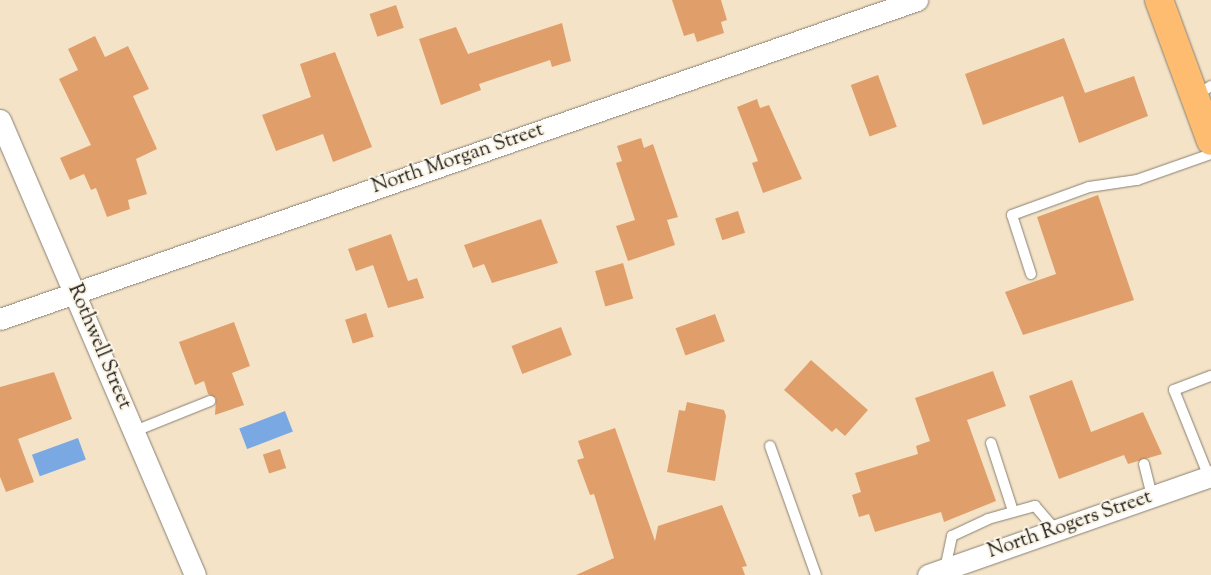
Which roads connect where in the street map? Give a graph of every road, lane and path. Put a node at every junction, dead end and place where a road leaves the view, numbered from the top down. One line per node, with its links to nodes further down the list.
1 (917, 0): 8 (street, North Morgan Street)
2 (1160, 0): 3 (main road)
3 (1203, 91): 5 (main road)
4 (0, 120): 8 (street, Rothwell Street)
5 (1211, 141)
6 (1211, 154): 7 (lane)
7 (1031, 274)
8 (76, 292): 9 (street, North Morgan Street); 12 (street, Rothwell Street)
9 (0, 319)
10 (1211, 376): 16 (lane)
11 (210, 401): 12 (lane)
12 (135, 432): 21 (street, Rothwell Street)
13 (991, 442): 18 (lane)
14 (770, 446): 22 (lane)
15 (1144, 464): 17 (lane)
16 (1210, 476): 17 (street, North Rogers Street)
17 (1152, 496): 19 (street, North Rogers Street)
18 (1014, 511): 19 (lane); 20 (lane)
19 (1057, 530): 20 (street, North Rogers Street)
20 (937, 572)
21 (195, 575)
22 (816, 575)

